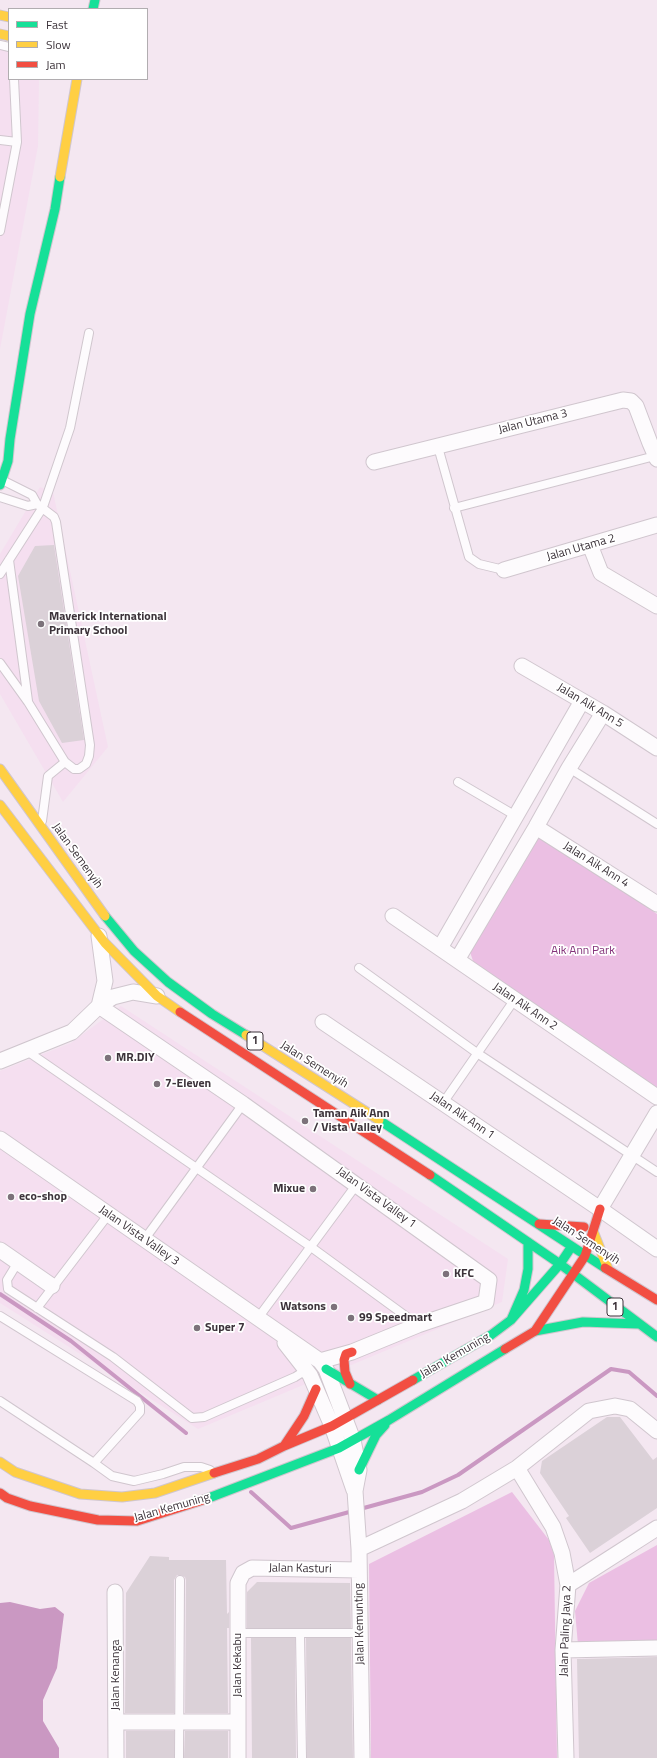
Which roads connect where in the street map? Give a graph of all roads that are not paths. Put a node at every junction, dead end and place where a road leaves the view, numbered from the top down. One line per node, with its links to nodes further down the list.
1 (14, 80): 4 (lane)
2 (76, 80): 7 (street)
3 (0, 140): 4 (lane)
4 (17, 142): 5 (lane)
5 (0, 232)
6 (89, 333): 14 (lane)
7 (10, 439): 9 (street); 12 (street)
8 (438, 446): 10 (street, Jalan Utama 3); 11 (street, Jalan Utama 3); 15 (lane)
9 (0, 454)
10 (656, 457): 15 (lane)
11 (374, 462)
12 (1, 482): 14 (lane)
13 (0, 497): 14 (lane)
14 (40, 505): 18 (lane); 28 (lane)
15 (454, 508): 19 (lane)
16 (655, 527): 17 (street, Jalan Utama 2)
17 (590, 546): 19 (street, Jalan Utama 2); 21 (street)
18 (9, 560): 20 (lane); 25 (lane)
19 (504, 570)
20 (0, 574)
21 (657, 606)
22 (0, 663): 25 (lane)
23 (522, 666): 24 (street, Jalan Aik Ann 5)
24 (582, 701): 26 (street, Jalan Aik Ann 5); 33 (street)
25 (28, 702): 28 (lane)
26 (603, 713): 27 (street, Jalan Aik Ann 5); 29 (street)
27 (657, 748)
28 (65, 762): 36 (lane)
29 (569, 768): 34 (lane); 35 (street)
30 (0, 769): 36 (street, Jalan Semenyih / 1)
31 (458, 782): 33 (lane)
32 (0, 805): 39 (street, 1)
33 (516, 816): 40 (street)
34 (657, 824)
35 (536, 827): 37 (street, Jalan Aik Ann 4); 41 (street)
36 (41, 828): 61 (street, Jalan Semenyih / 1)
37 (657, 904)
38 (393, 916): 40 (street, Jalan Aik Ann 2)
39 (99, 934): 43 (street, 1); 45 (street)
40 (440, 948): 41 (street, Jalan Aik Ann 2)
41 (457, 960): 44 (street, Jalan Aik Ann 2)
42 (359, 968): 48 (lane)
43 (157, 996): 45 (street); 64 (street, 1)
44 (515, 999): 48 (lane); 50 (street, Jalan Aik Ann 2)
45 (99, 1006): 47 (street); 52 (street, Jalan Vista Valley 1)
46 (323, 1022): 51 (street, Jalan Aik Ann 1)
47 (27, 1051): 49 (street); 56 (lane)
48 (477, 1053): 51 (lane); 55 (lane)
49 (0, 1061)
50 (657, 1097)
51 (443, 1103): 59 (street, Jalan Aik Ann 1)
52 (243, 1104): 56 (lane); 58 (street, Jalan Vista Valley 1)
53 (657, 1113): 55 (street)
54 (0, 1139): 60 (street, Jalan Vista Valley 3)
55 (632, 1155): 57 (lane); 59 (street)
56 (196, 1169): 63 (lane); 65 (lane)
57 (657, 1172)
58 (357, 1184): 65 (lane); 81 (street, Jalan Vista Valley 1)
59 (600, 1209): 62 (street, Jalan Kemuning); 68 (street, Jalan Aik Ann 1)
60 (108, 1215): 63 (street, Jalan Vista Valley 3); 74 (lane)
61 (537, 1224): 62 (street); 66 (street, Jalan Semenyih / 1)
62 (589, 1229): 66 (street, Jalan Kemuning); 69 (street, Jalan Kemuning); 72 (street)
63 (144, 1240): 78 (street, Jalan Vista Valley 3)
64 (528, 1242): 71 (street, 1); 79 (street)
65 (311, 1247): 78 (lane); 81 (lane)
66 (572, 1247): 69 (street, Jalan Semenyih / 1); 71 (street, Jalan Kemuning)
67 (0, 1250): 70 (street)
68 (657, 1250)
69 (586, 1256): 72 (street, Jalan Semenyih / 1); 73 (street, Jalan Kemuning)
70 (18, 1262): 74 (street); 76 (lane)
71 (560, 1264): 73 (street, 1); 79 (street, Jalan Kemuning)
72 (608, 1269): 75 (street, Jalan Semenyih / 1)
73 (574, 1274): 80 (street, 1); 82 (street, Jalan Kemuning)
74 (52, 1286): 76 (lane)
75 (657, 1300)
76 (37, 1308): 87 (lane)
77 (0, 1316): 100 (lane)
78 (258, 1318): 83 (street, Jalan Vista Valley 3)
79 (511, 1320): 90 (street, Jalan Kemuning)
80 (639, 1324): 82 (street); 84 (street, 1)
81 (418, 1325): 85 (street, Jalan Vista Valley 1)
82 (535, 1331): 93 (street, Jalan Kemuning)
83 (277, 1332): 86 (street, Jalan Vista Valley 3); 87 (street, Jalan Vista Valley 3)
84 (657, 1337)
85 (352, 1352): 86 (street, Jalan Vista Valley 1); 88 (street)
86 (323, 1365): 88 (street); 92 (street)
87 (306, 1370): 89 (street, Jalan Vista Valley 3)
88 (350, 1384): 90 (street)
89 (316, 1389): 94 (street, Jalan Vista Valley 3); 97 (street)
90 (378, 1400): 92 (street, Jalan Kemuning)
91 (0, 1401): 100 (lane)
92 (345, 1418): 94 (street, Jalan Kemuning); 96 (street)
93 (390, 1420): 96 (street, Jalan Kemuning); 102 (street)
94 (332, 1426): 97 (street, Jalan Kemuning); 98 (street)
95 (657, 1431): 101 (street)
96 (353, 1440): 98 (street, Jalan Kemuning); 102 (street)
97 (284, 1446): 103 (street, Jalan Kemuning)
98 (339, 1448): 104 (street, Jalan Kemuning); 105 (street)
99 (0, 1462): 103 (street, Jalan Kemuning)
100 (94, 1464): 103 (lane)
101 (517, 1468): 107 (street); 111 (street, Jalan Paling Jaya 2)
102 (359, 1470): 105 (street)
103 (219, 1472)
104 (0, 1493)
105 (355, 1496): 107 (street, Jalan Kemunting)
106 (657, 1528): 111 (street)
107 (359, 1549): 108 (street, Jalan Kemunting)
108 (359, 1570): 109 (street, Jalan Kasturi); 115 (street, Jalan Kemunting)
109 (243, 1573): 113 (street, Jalan Kekabu)
110 (180, 1580): 119 (lane)
111 (568, 1585): 117 (street, Jalan Paling Jaya 2)
112 (115, 1592): 118 (street, Jalan Kenanga)
113 (238, 1633): 114 (lane); 120 (street, Jalan Kekabu)
114 (300, 1633): 115 (lane); 124 (lane)
115 (360, 1633): 125 (street, Jalan Kemunting)
116 (657, 1648): 117 (street)
117 (563, 1650): 126 (street, Jalan Paling Jaya 2)
118 (116, 1722): 119 (street); 121 (street, Jalan Kenanga)
119 (179, 1722): 120 (street); 122 (lane)
120 (238, 1722): 123 (street, Jalan Kekabu)
121 (116, 1758)
122 (179, 1758)
123 (238, 1758)
124 (302, 1758)
125 (362, 1758)
126 (566, 1758)

